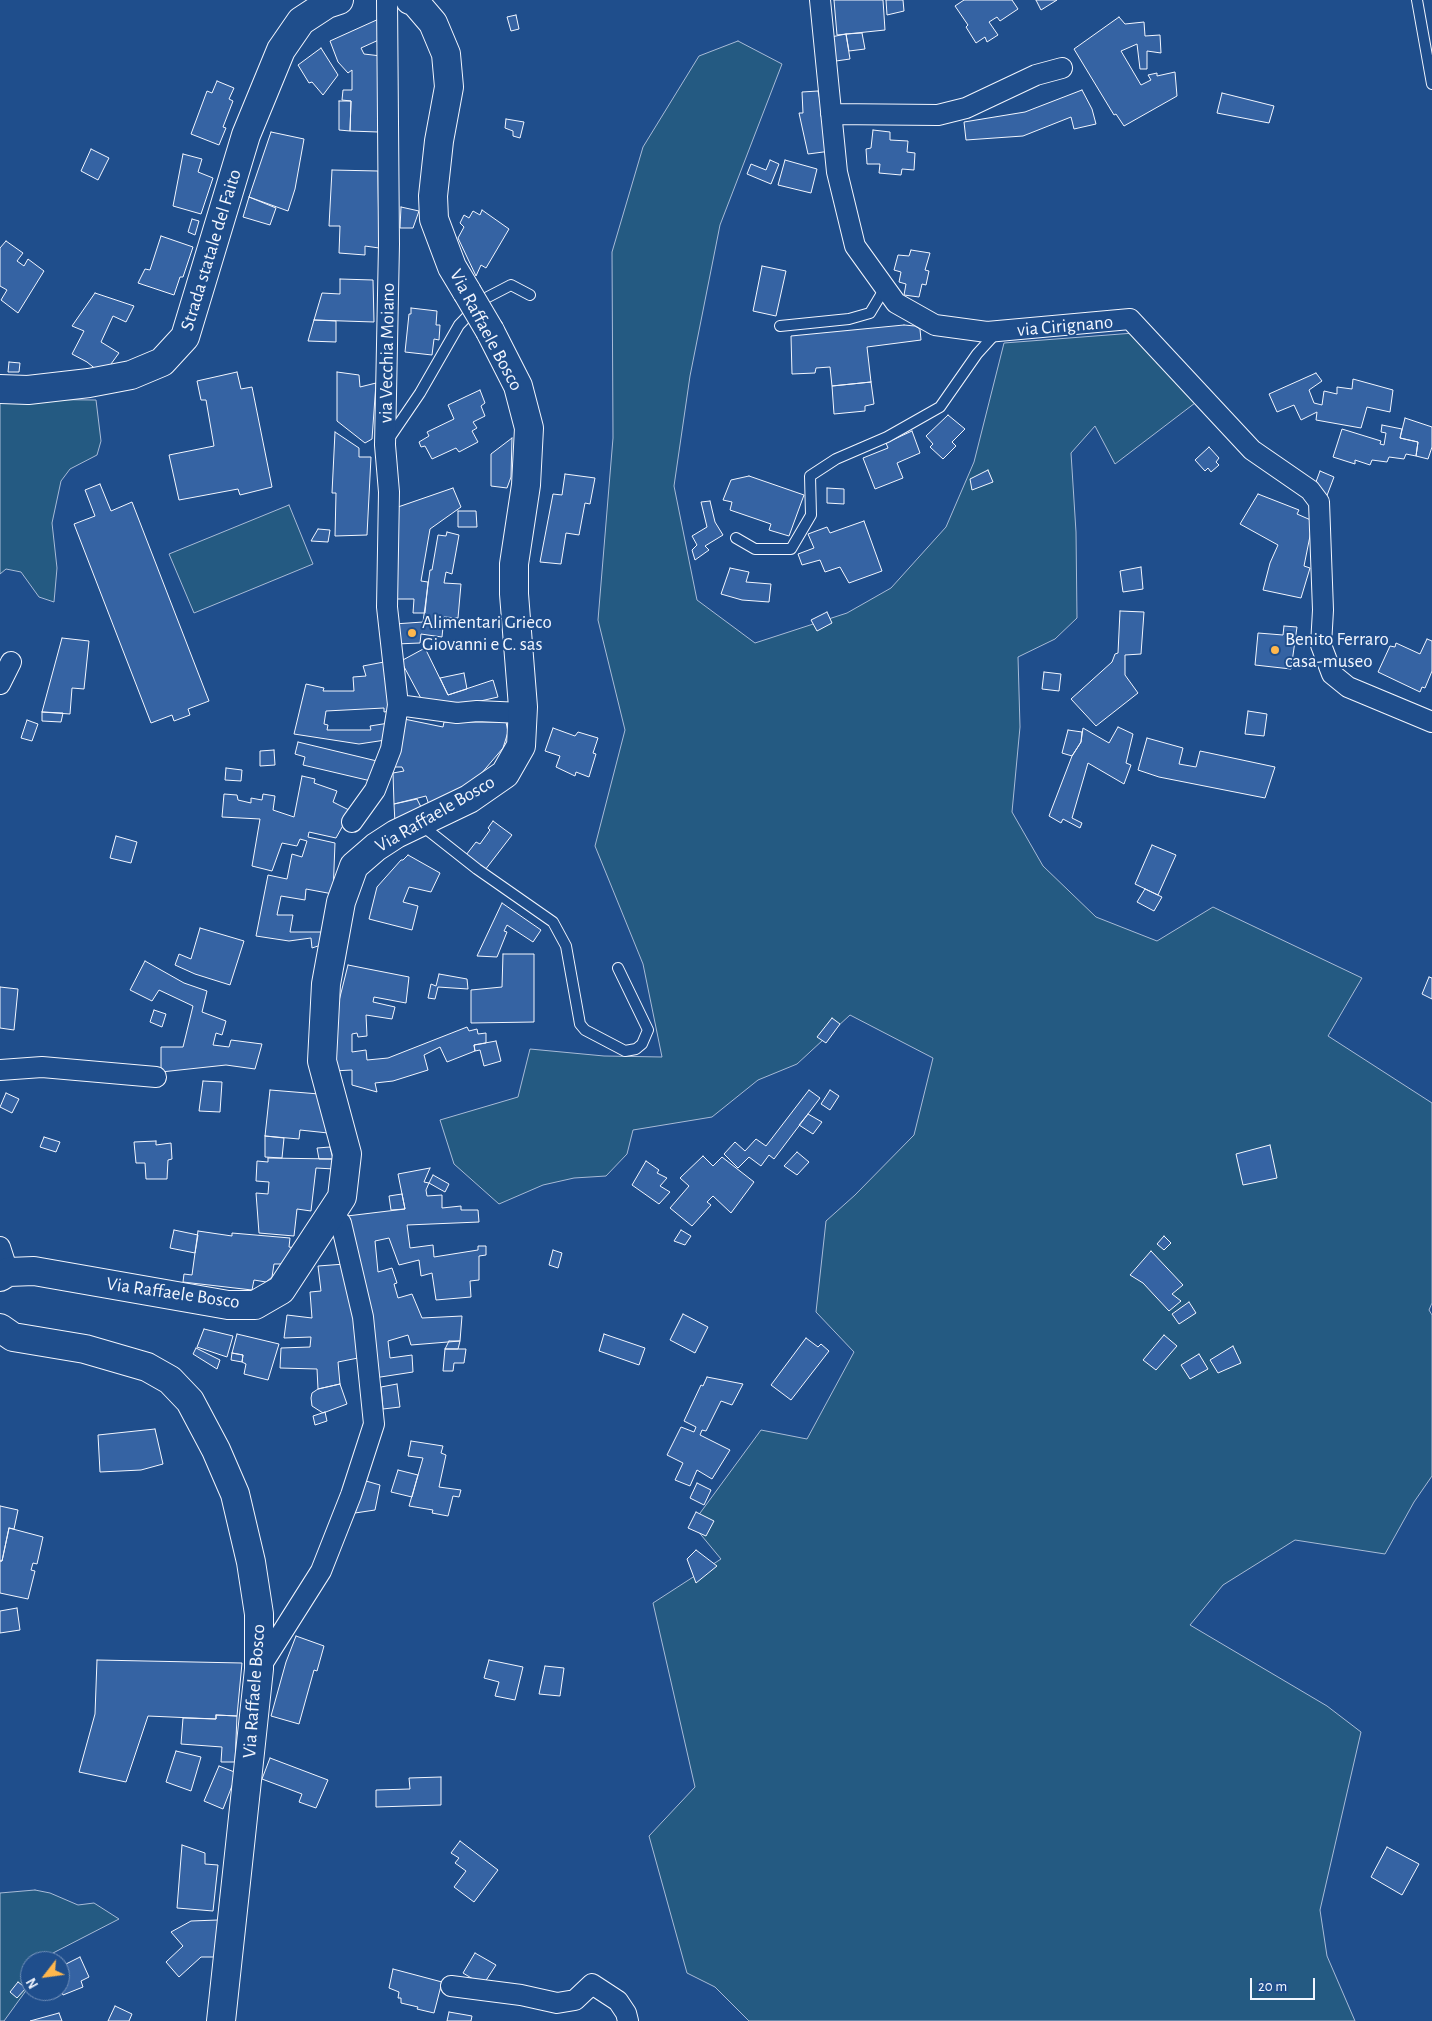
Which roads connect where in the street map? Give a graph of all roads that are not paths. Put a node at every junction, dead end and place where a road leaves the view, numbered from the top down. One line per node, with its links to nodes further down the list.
1 (339, 0): 13 (street, Strada statale del Faito)
2 (387, 0): 14 (street, via Vecchia Moiano)
3 (410, 0): 19 (street, Via Raffaele Bosco, bridge)
4 (820, 0): 8 (street, via Cirignano)
5 (1417, 0): 7 (lane)
6 (1062, 68): 8 (street)
7 (1432, 84)
8 (831, 114): 9 (street, via Cirignano)
9 (885, 288): 11 (lane); 12 (street, via Cirignano)
10 (530, 295): 14 (lane)
11 (780, 326)
12 (998, 332): 15 (lane); 20 (street, via Cirignano)
13 (0, 389)
14 (385, 445): 18 (street, via Vecchia Moiano)
15 (736, 538)
16 (11, 662): 17 (street)
17 (0, 684)
18 (398, 705): 19 (street); 21 (street, via Vecchia Moiano)
19 (522, 713): 22 (street, Via Raffaele Bosco)
20 (1432, 722)
21 (352, 822)
22 (419, 823): 23 (lane); 27 (street, Via Raffaele Bosco)
23 (618, 968)
24 (0, 1070): 25 (street)
25 (156, 1077)
26 (341, 1223): 29 (street)
27 (3, 1266)
28 (0, 1328): 29 (street, Via Raffaele Bosco)
29 (259, 1669): 31 (street, Via Raffaele Bosco)
30 (451, 1986): 32 (street)
31 (221, 2021)
32 (628, 2021)

